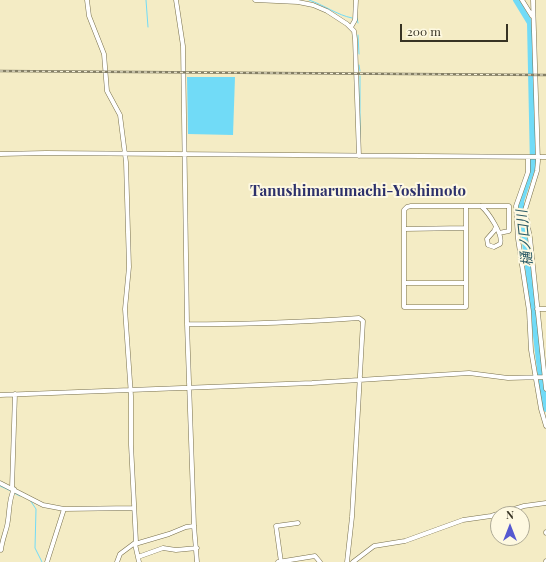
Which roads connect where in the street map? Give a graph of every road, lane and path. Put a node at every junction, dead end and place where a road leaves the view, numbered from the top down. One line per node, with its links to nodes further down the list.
1 (87, 0): 10 (street)
2 (176, 0): 11 (street)
3 (254, 0): 8 (street)
4 (356, 0): 8 (street)
5 (522, 0): 7 (street)
6 (532, 0): 7 (street)
7 (532, 16): 14 (street)
8 (351, 28): 12 (street)
9 (0, 154): 10 (street)
10 (125, 154): 11 (street); 35 (street)
11 (185, 154): 12 (street); 30 (street)
12 (359, 156): 13 (street)
13 (529, 157): 14 (street); 16 (street)
14 (537, 157): 15 (street); 17 (street)
15 (546, 157)
16 (521, 192): 17 (street); 25 (street)
17 (528, 194): 24 (street)
18 (466, 206): 19 (street); 21 (street); 22 (street)
19 (481, 206): 20 (street); 23 (street)
20 (496, 227): 23 (street); 23 (street)
21 (466, 228): 22 (street); 27 (street)
22 (404, 229): 26 (street)
23 (499, 233)
24 (534, 280): 25 (street); 28 (street)
25 (525, 281): 32 (street)
26 (404, 283): 27 (street); 27 (street)
27 (466, 283)
28 (537, 309): 29 (street); 31 (street)
29 (546, 309)
30 (187, 324): 33 (street); 34 (street)
31 (544, 377): 32 (street); 36 (street)
32 (536, 378): 33 (street); 39 (street)
33 (361, 381): 34 (street); 56 (street)
34 (190, 387): 35 (street); 46 (street)
35 (130, 389): 37 (street); 43 (street)
36 (546, 389)
37 (15, 394): 38 (street); 41 (street)
38 (0, 395)
39 (546, 426)
40 (0, 483): 41 (street)
41 (13, 490): 44 (street); 49 (street)
42 (546, 503): 57 (street)
43 (134, 508): 44 (street); 47 (street)
44 (64, 509): 51 (street)
45 (298, 523): 54 (street)
46 (194, 527): 47 (street); 48 (street)
47 (135, 544): 50 (street); 52 (street)
48 (197, 548): 50 (street); 53 (street)
49 (1, 550)
50 (138, 560)
51 (47, 562)
52 (116, 562)
53 (198, 562)
54 (280, 562): 55 (street)
55 (320, 562)
56 (346, 562)
57 (353, 562)

